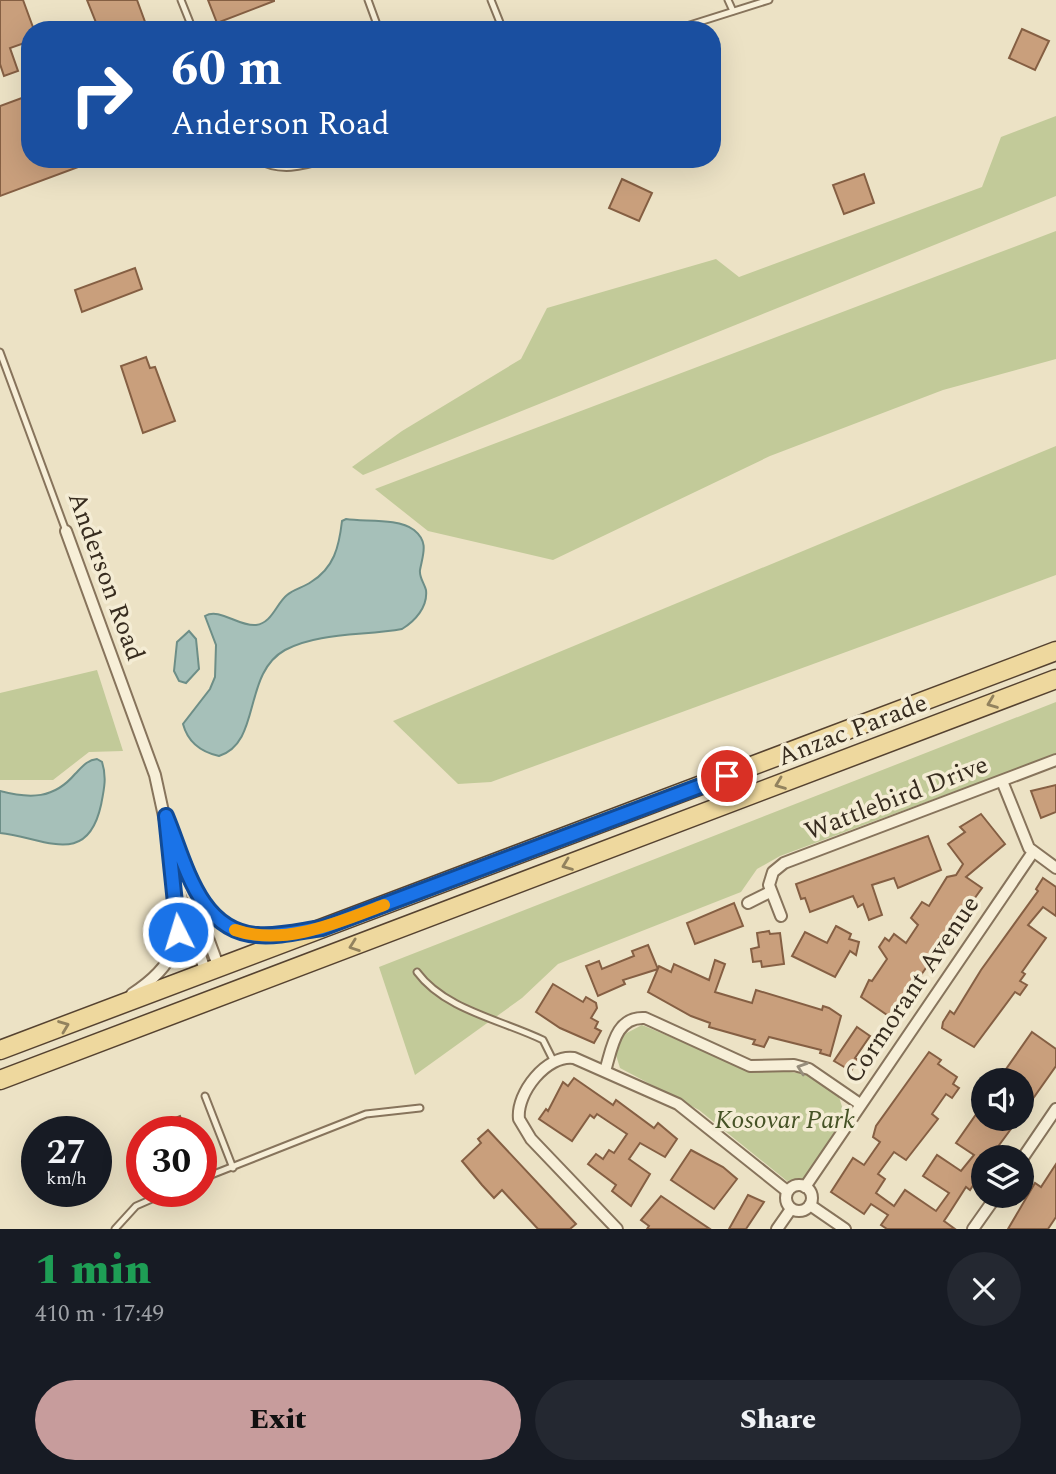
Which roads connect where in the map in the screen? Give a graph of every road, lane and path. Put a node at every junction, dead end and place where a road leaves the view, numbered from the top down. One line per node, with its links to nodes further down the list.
1 (181, 0): 7 (lane)
2 (368, 0): 8 (lane)
3 (491, 0): 9 (lane)
4 (727, 0): 6 (lane)
5 (769, 0): 6 (lane)
6 (733, 11): 10 (lane)
7 (189, 21)
8 (376, 21)
9 (499, 21)
10 (702, 21)
11 (0, 352): 12 (lane, Anderson Road)
12 (66, 531): 17 (street, Anderson Road)
13 (1056, 651): 23 (main road, Anzac Parade)
14 (1056, 679): 26 (main road, Anzac Parade, one-way to 26)
15 (1056, 760): 16 (street, Wattlebird Drive)
16 (1002, 781): 18 (street); 20 (street, Wattlebird Drive)
17 (166, 816): 23 (street, Anderson Road); 24 (street, Anderson Road); 27 (street, Anderson Road)
18 (1032, 852): 19 (street); 33 (street, Cormorant Avenue)
19 (1056, 868)
20 (770, 891): 21 (street); 22 (street)
21 (748, 903)
22 (781, 916)
23 (322, 928): 24 (main road, Anzac Parade)
24 (213, 971): 26 (main road); 27 (main road, Anzac Parade)
25 (417, 972): 29 (lane)
26 (222, 995): 31 (main road, Anzac Parade)
27 (107, 1010): 28 (main road, Anzac Parade, one-way to 27)
28 (0, 1050)
29 (553, 1060): 30 (street); 46 (street)
30 (605, 1071): 33 (street, one-way to 30); 40 (street)
31 (0, 1080)
32 (205, 1096): 37 (lane)
33 (860, 1104): 39 (street, Cormorant Avenue)
34 (420, 1108): 37 (lane)
35 (1056, 1109): 36 (street)
36 (1032, 1145)
37 (233, 1168): 38 (lane)
38 (217, 1174)
39 (805, 1187): 40 (street); 41 (street)
40 (787, 1191): 44 (street)
41 (810, 1205): 44 (street); 48 (street)
42 (135, 1207): 45 (lane)
43 (988, 1208): 49 (street)
44 (791, 1209): 47 (street)
45 (115, 1229)
46 (617, 1229)
47 (777, 1229)
48 (845, 1229)
49 (973, 1229)

